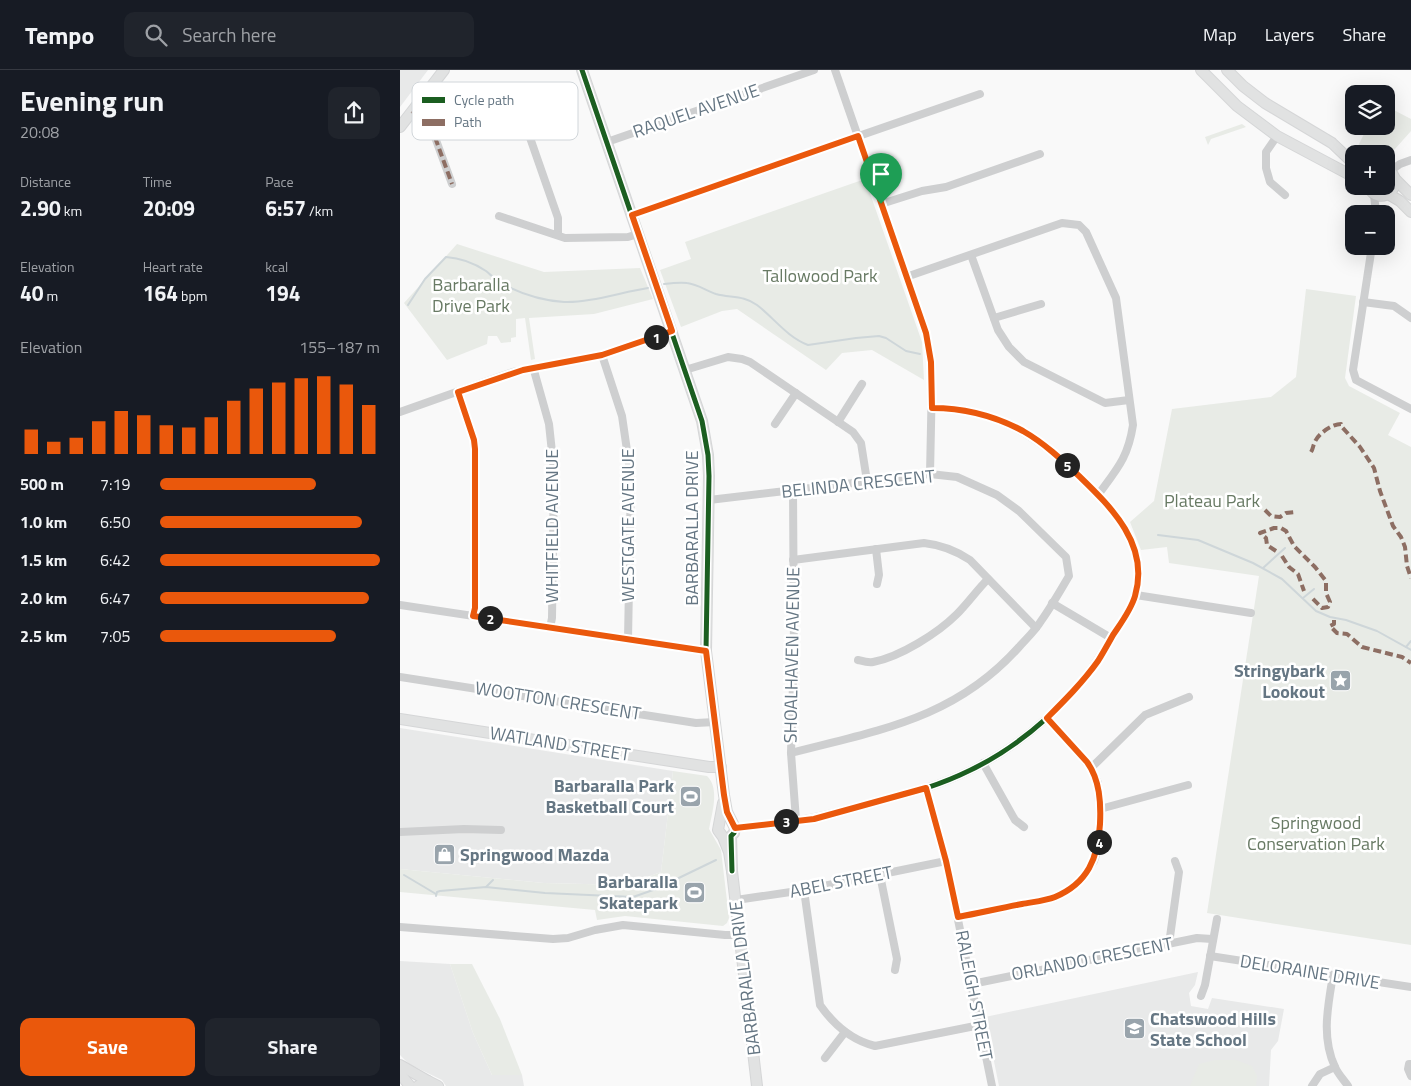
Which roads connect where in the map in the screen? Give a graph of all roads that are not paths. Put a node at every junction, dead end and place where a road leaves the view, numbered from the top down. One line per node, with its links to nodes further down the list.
1 (444, 70): 7 (street)
2 (582, 70): 15 (street, BARBARALLA DRIVE)
3 (814, 70): 15 (street, RAQUEL AVENUE)
4 (835, 70): 11 (street)
5 (1201, 70): 12 (street)
6 (1227, 70): 17 (street)
7 (435, 82)
8 (980, 94): 11 (street)
9 (412, 111): 10 (street)
10 (400, 127)
11 (858, 136): 26 (street); 29 (street)
12 (1277, 136): 20 (street); 23 (street)
13 (436, 140): 22 (street)
14 (531, 140): 32 (street)
15 (607, 142): 29 (street, BARBARALLA DRIVE)
16 (1040, 154): 26 (street)
17 (1345, 155)
18 (1411, 160): 19 (street)
19 (1395, 168)
20 (1345, 172)
21 (1395, 178): 25 (street)
22 (452, 184)
23 (1285, 195)
24 (1387, 195): 27 (street); 28 (street)
25 (1411, 196)
26 (881, 204): 35 (street)
27 (1382, 205)
28 (1411, 212)
29 (632, 215): 31 (street, BARBARALLA DRIVE)
30 (499, 216): 32 (street)
31 (638, 234): 32 (street); 40 (street, BARBARALLA DRIVE)
32 (558, 235)
33 (971, 255): 35 (street); 38 (street); 47 (street)
34 (1371, 255): 36 (street)
35 (906, 277): 48 (street)
36 (1363, 302): 39 (street); 49 (street)
37 (1041, 304): 38 (street)
38 (994, 318): 47 (street)
39 (1411, 318)
40 (672, 331): 41 (street); 43 (street, BARBARALLA DRIVE)
41 (602, 355): 42 (street); 70 (street, WESTGATE AVENUE)
42 (533, 367): 45 (street); 67 (street, WHITFIELD AVENUE)
43 (686, 370): 46 (street); 57 (street, BARBARALLA DRIVE)
44 (862, 384): 51 (street)
45 (458, 392): 50 (street); 66 (street)
46 (796, 393): 51 (street); 52 (street)
47 (1129, 400): 56 (street)
48 (932, 408): 53 (street); 56 (street)
49 (1411, 410)
50 (400, 412)
51 (838, 422): 54 (street)
52 (775, 424)
53 (930, 474): 54 (street, BELINDA CRESCENT); 63 (street, BELINDA CRESCENT)
54 (867, 481): 55 (street, BELINDA CRESCENT)
55 (793, 490): 57 (street, BELINDA CRESCENT); 59 (street, SHOALHAVEN AVENUE)
56 (1098, 495): 62 (street)
57 (709, 500): 71 (street, BARBARALLA DRIVE)
58 (876, 549): 59 (street); 60 (street); 61 (street)
59 (794, 560): 78 (street, SHOALHAVEN AVENUE)
60 (988, 579): 68 (street); 72 (street)
61 (877, 584)
62 (1136, 595): 65 (street); 69 (street)
63 (1052, 603): 68 (street, BELINDA CRESCENT); 69 (street)
64 (400, 605): 66 (street)
65 (1251, 613)
66 (473, 616): 67 (street)
67 (550, 628): 70 (street)
68 (1036, 628): 78 (street, BELINDA CRESCENT)
69 (1111, 638): 75 (street)
70 (628, 640): 71 (street)
71 (706, 651): 77 (street, BARBARALLA DRIVE)
72 (858, 660)
73 (400, 676): 77 (street, WOOTTON CRESCENT)
74 (1189, 697): 81 (street)
75 (1047, 718): 79 (street); 81 (street)
76 (400, 719): 80 (street, WATLAND STREET)
77 (716, 722): 80 (street, BARBARALLA DRIVE)
78 (791, 753): 86 (street, SHOALHAVEN AVENUE)
79 (983, 763): 83 (street); 87 (street)
80 (721, 767): 84 (street, BARBARALLA DRIVE)
81 (1091, 768): 85 (street)
82 (1188, 785): 85 (street)
83 (926, 788): 86 (street); 91 (street, RALEIGH STREET)
84 (724, 795): 89 (street, BARBARALLA DRIVE); 89 (street, BARBARALLA DRIVE)
85 (1100, 809): 96 (street)
86 (796, 820): 89 (street)
87 (1024, 827)
88 (501, 830): 90 (street)
89 (730, 831): 95 (street, BARBARALLA DRIVE)
90 (400, 832)
91 (946, 861): 93 (street, ABEL STREET); 96 (street, RALEIGH STREET)
92 (1176, 861): 101 (street)
93 (880, 875): 94 (street, ABEL STREET); 103 (street)
94 (804, 890): 95 (street, ABEL STREET); 109 (street)
95 (736, 900): 99 (street, BARBARALLA DRIVE)
96 (958, 917): 105 (street, RALEIGH STREET)
97 (1216, 918): 100 (street)
98 (400, 928): 99 (street)
99 (740, 935): 120 (street, BARBARALLA DRIVE)
100 (1212, 939): 101 (street, ORLANDO CRESCENT); 102 (street)
101 (1169, 944): 105 (street, ORLANDO CRESCENT)
102 (1210, 956): 104 (street, DELORAINE DRIVE); 107 (street)
103 (895, 970)
104 (1333, 975): 106 (street, DELORAINE DRIVE); 113 (street)
105 (972, 984): 108 (street, RALEIGH STREET)
106 (1411, 987)
107 (1201, 996)
108 (980, 1025): 109 (street); 121 (street, RALEIGH STREET)
109 (845, 1032): 110 (street)
110 (825, 1058)
111 (1411, 1064): 115 (street)
112 (400, 1066): 116 (street)
113 (1335, 1067): 122 (street); 123 (street)
114 (400, 1074): 117 (street)
115 (1411, 1076)
116 (428, 1081): 118 (street); 119 (street)
117 (410, 1086)
118 (418, 1086)
119 (438, 1086)
120 (757, 1086)
121 (992, 1086)
122 (1312, 1086)
123 (1348, 1086)

